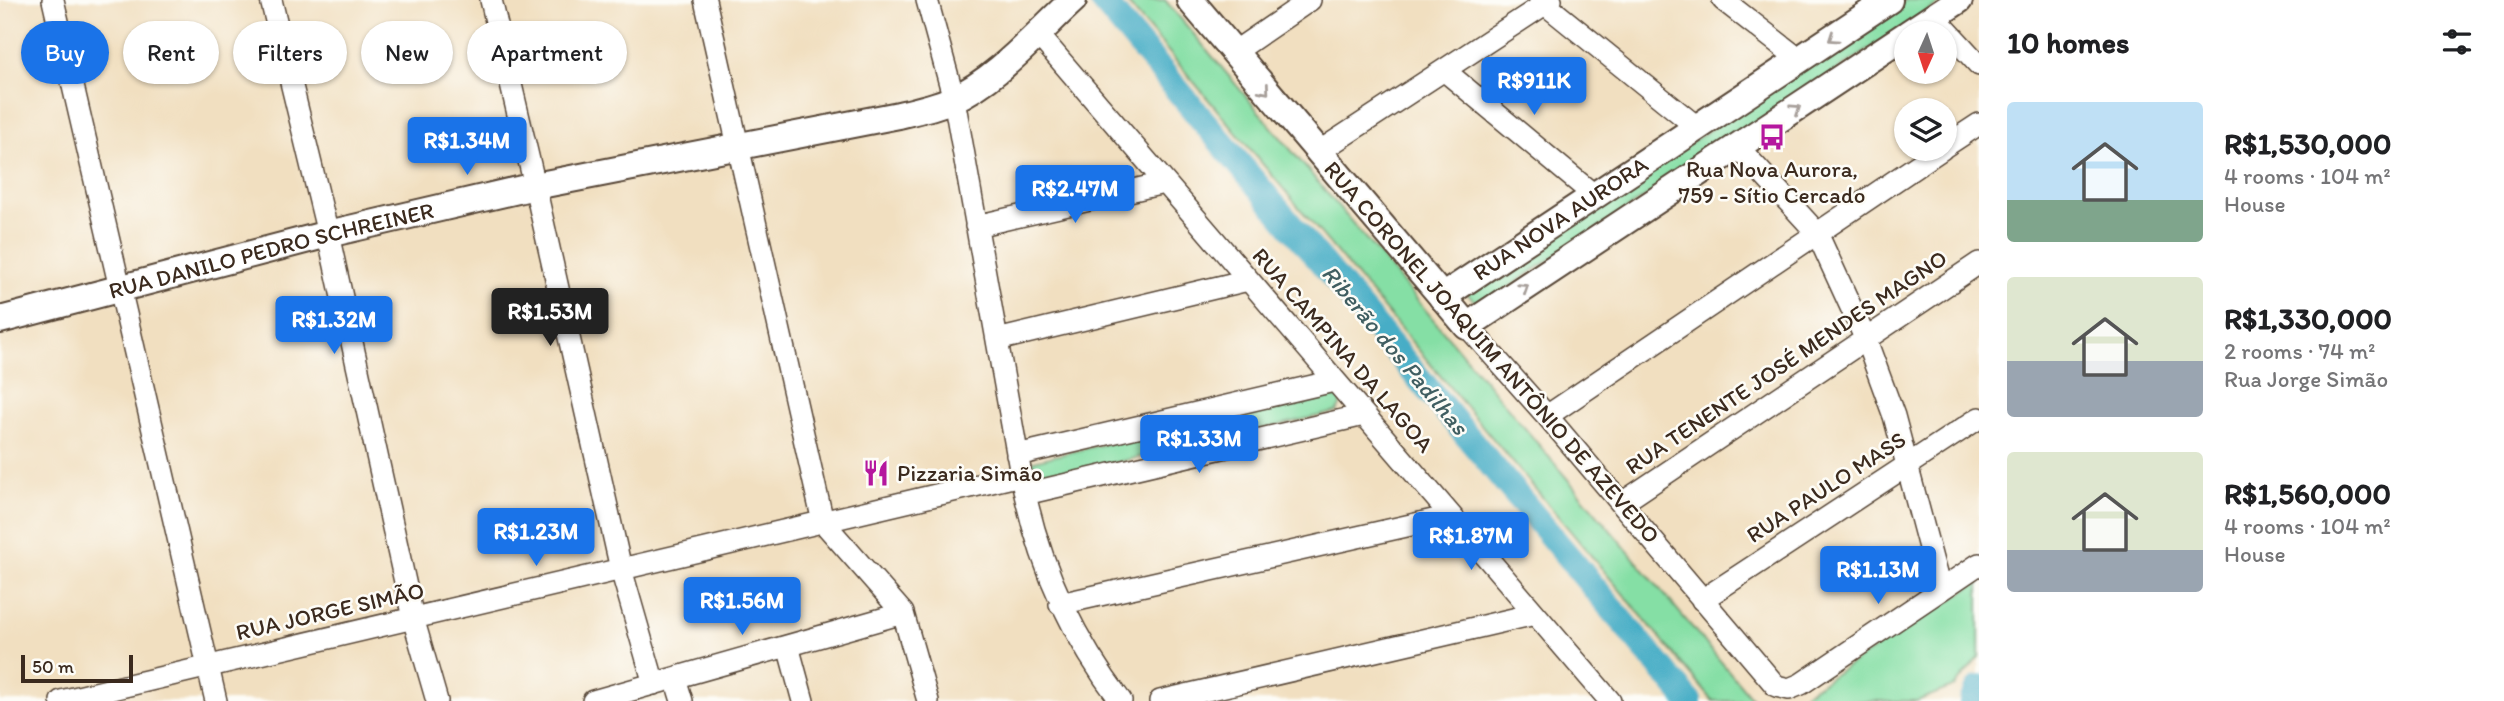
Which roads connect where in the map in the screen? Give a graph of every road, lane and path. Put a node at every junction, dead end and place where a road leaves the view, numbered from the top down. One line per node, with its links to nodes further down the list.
1 (53, 0): 37 (street)
2 (271, 0): 34 (street)
3 (491, 0): 30 (street)
4 (705, 0): 25 (street)
5 (926, 0): 21 (street)
6 (1190, 0): 17 (main road, RUA CORONEL JOAQUIM ANTÔNIO DE AZEVEDO)
7 (1310, 0): 17 (street)
8 (1723, 0): 18 (street)
9 (1889, 0): 18 (main road, RUA NOVA AURORA, one-way to 18)
10 (1959, 0): 13 (main road, RUA NOVA AURORA)
11 (1546, 1): 20 (street); 23 (street)
12 (1070, 3): 15 (main road, RUA DANILO PEDRO SCHREINER)
13 (1934, 16): 14 (main road, RUA NOVA AURORA); 19 (street)
14 (1926, 21)
15 (1037, 33): 21 (main road, RUA DANILO PEDRO SCHREINER); 29 (street, RUA CAMPINA DA LAGOA)
16 (1894, 43): 26 (main road, RUA NOVA AURORA, one-way to 16)
17 (1233, 52): 27 (main road, RUA CORONEL JOAQUIM ANTÔNIO DE AZEVEDO, one-way to 27)
18 (1800, 60): 23 (main road, RUA NOVA AURORA)
19 (1979, 65)
20 (1445, 71): 27 (street); 31 (street)
21 (954, 99): 25 (main road, RUA DANILO PEDRO SCHREINER); 32 (street)
22 (1979, 124): 24 (street)
23 (1698, 128): 31 (main road, RUA NOVA AURORA)
24 (1957, 139)
25 (739, 145): 30 (main road, RUA DANILO PEDRO SCHREINER); 51 (street)
26 (1738, 147): 33 (street); 40 (main road, RUA NOVA AURORA, one-way to 26)
27 (1320, 151): 38 (main road, RUA CORONEL JOAQUIM ANTÔNIO DE AZEVEDO)
28 (1924, 161): 33 (street)
29 (1164, 183): 32 (street); 36 (street, RUA CAMPINA DA LAGOA)
30 (536, 186): 34 (main road, RUA DANILO PEDRO SCHREINER); 53 (street)
31 (1595, 196): 38 (main road, RUA NOVA AURORA)
32 (976, 226): 41 (street)
33 (1817, 233): 42 (street); 45 (street)
34 (328, 234): 37 (main road, RUA DANILO PEDRO SCHREINER); 59 (street)
35 (1979, 263): 42 (street, RUA TENENTE JOSÉ MENDES MAGNO)
36 (1248, 280): 41 (street); 43 (street, RUA CAMPINA DA LAGOA)
37 (119, 288): 39 (main road, RUA DANILO PEDRO SCHREINER); 61 (street)
38 (1442, 297): 40 (main road, RUA CORONEL JOAQUIM ANTÔNIO DE AZEVEDO)
39 (0, 320)
40 (1467, 326): 45 (street, RUA CORONEL JOAQUIM ANTÔNIO DE AZEVEDO)
41 (997, 340): 48 (street)
42 (1866, 340): 47 (street); 49 (street, RUA TENENTE JOSÉ MENDES MAGNO)
43 (1334, 381): 44 (street, RUA CAMPINA DA LAGOA); 48 (street, RUA JORGE SIMÃO)
44 (1364, 415): 48 (street, RUA JORGE SIMÃO); 50 (street, RUA CAMPINA DA LAGOA)
45 (1547, 416): 49 (street, RUA CORONEL JOAQUIM ANTÔNIO DE AZEVEDO)
46 (1979, 418): 47 (street, RUA PAULO MASS)
47 (1907, 466): 54 (street); 55 (street, RUA PAULO MASS)
48 (1021, 475): 51 (street, RUA JORGE SIMÃO); 56 (street)
49 (1622, 503): 55 (street, RUA CORONEL JOAQUIM ANTÔNIO DE AZEVEDO)
50 (1451, 516): 56 (street); 58 (street, RUA CAMPINA DA LAGOA)
51 (823, 522): 53 (street, RUA JORGE SIMÃO); 57 (street)
52 (1979, 564): 54 (street)
53 (621, 569): 59 (street, RUA JORGE SIMÃO); 63 (street)
54 (1940, 589): 55 (street, RUA CORONEL JOAQUIM ANTÔNIO DE AZEVEDO)
55 (1702, 600)
56 (1060, 604): 71 (street)
57 (904, 613): 60 (street); 70 (street)
58 (1535, 614): 72 (street); 73 (street, RUA CAMPINA DA LAGOA)
59 (414, 618): 61 (street, RUA JORGE SIMÃO); 66 (street)
60 (788, 646): 62 (street); 69 (street)
61 (207, 667): 64 (street, RUA JORGE SIMÃO); 65 (street)
62 (675, 678): 63 (street); 68 (street)
63 (654, 684): 67 (street)
64 (61, 701)
65 (216, 701)
66 (437, 701)
67 (593, 701)
68 (682, 701)
69 (803, 701)
70 (928, 701)
71 (1121, 701)
72 (1160, 701)
73 (1610, 701)

